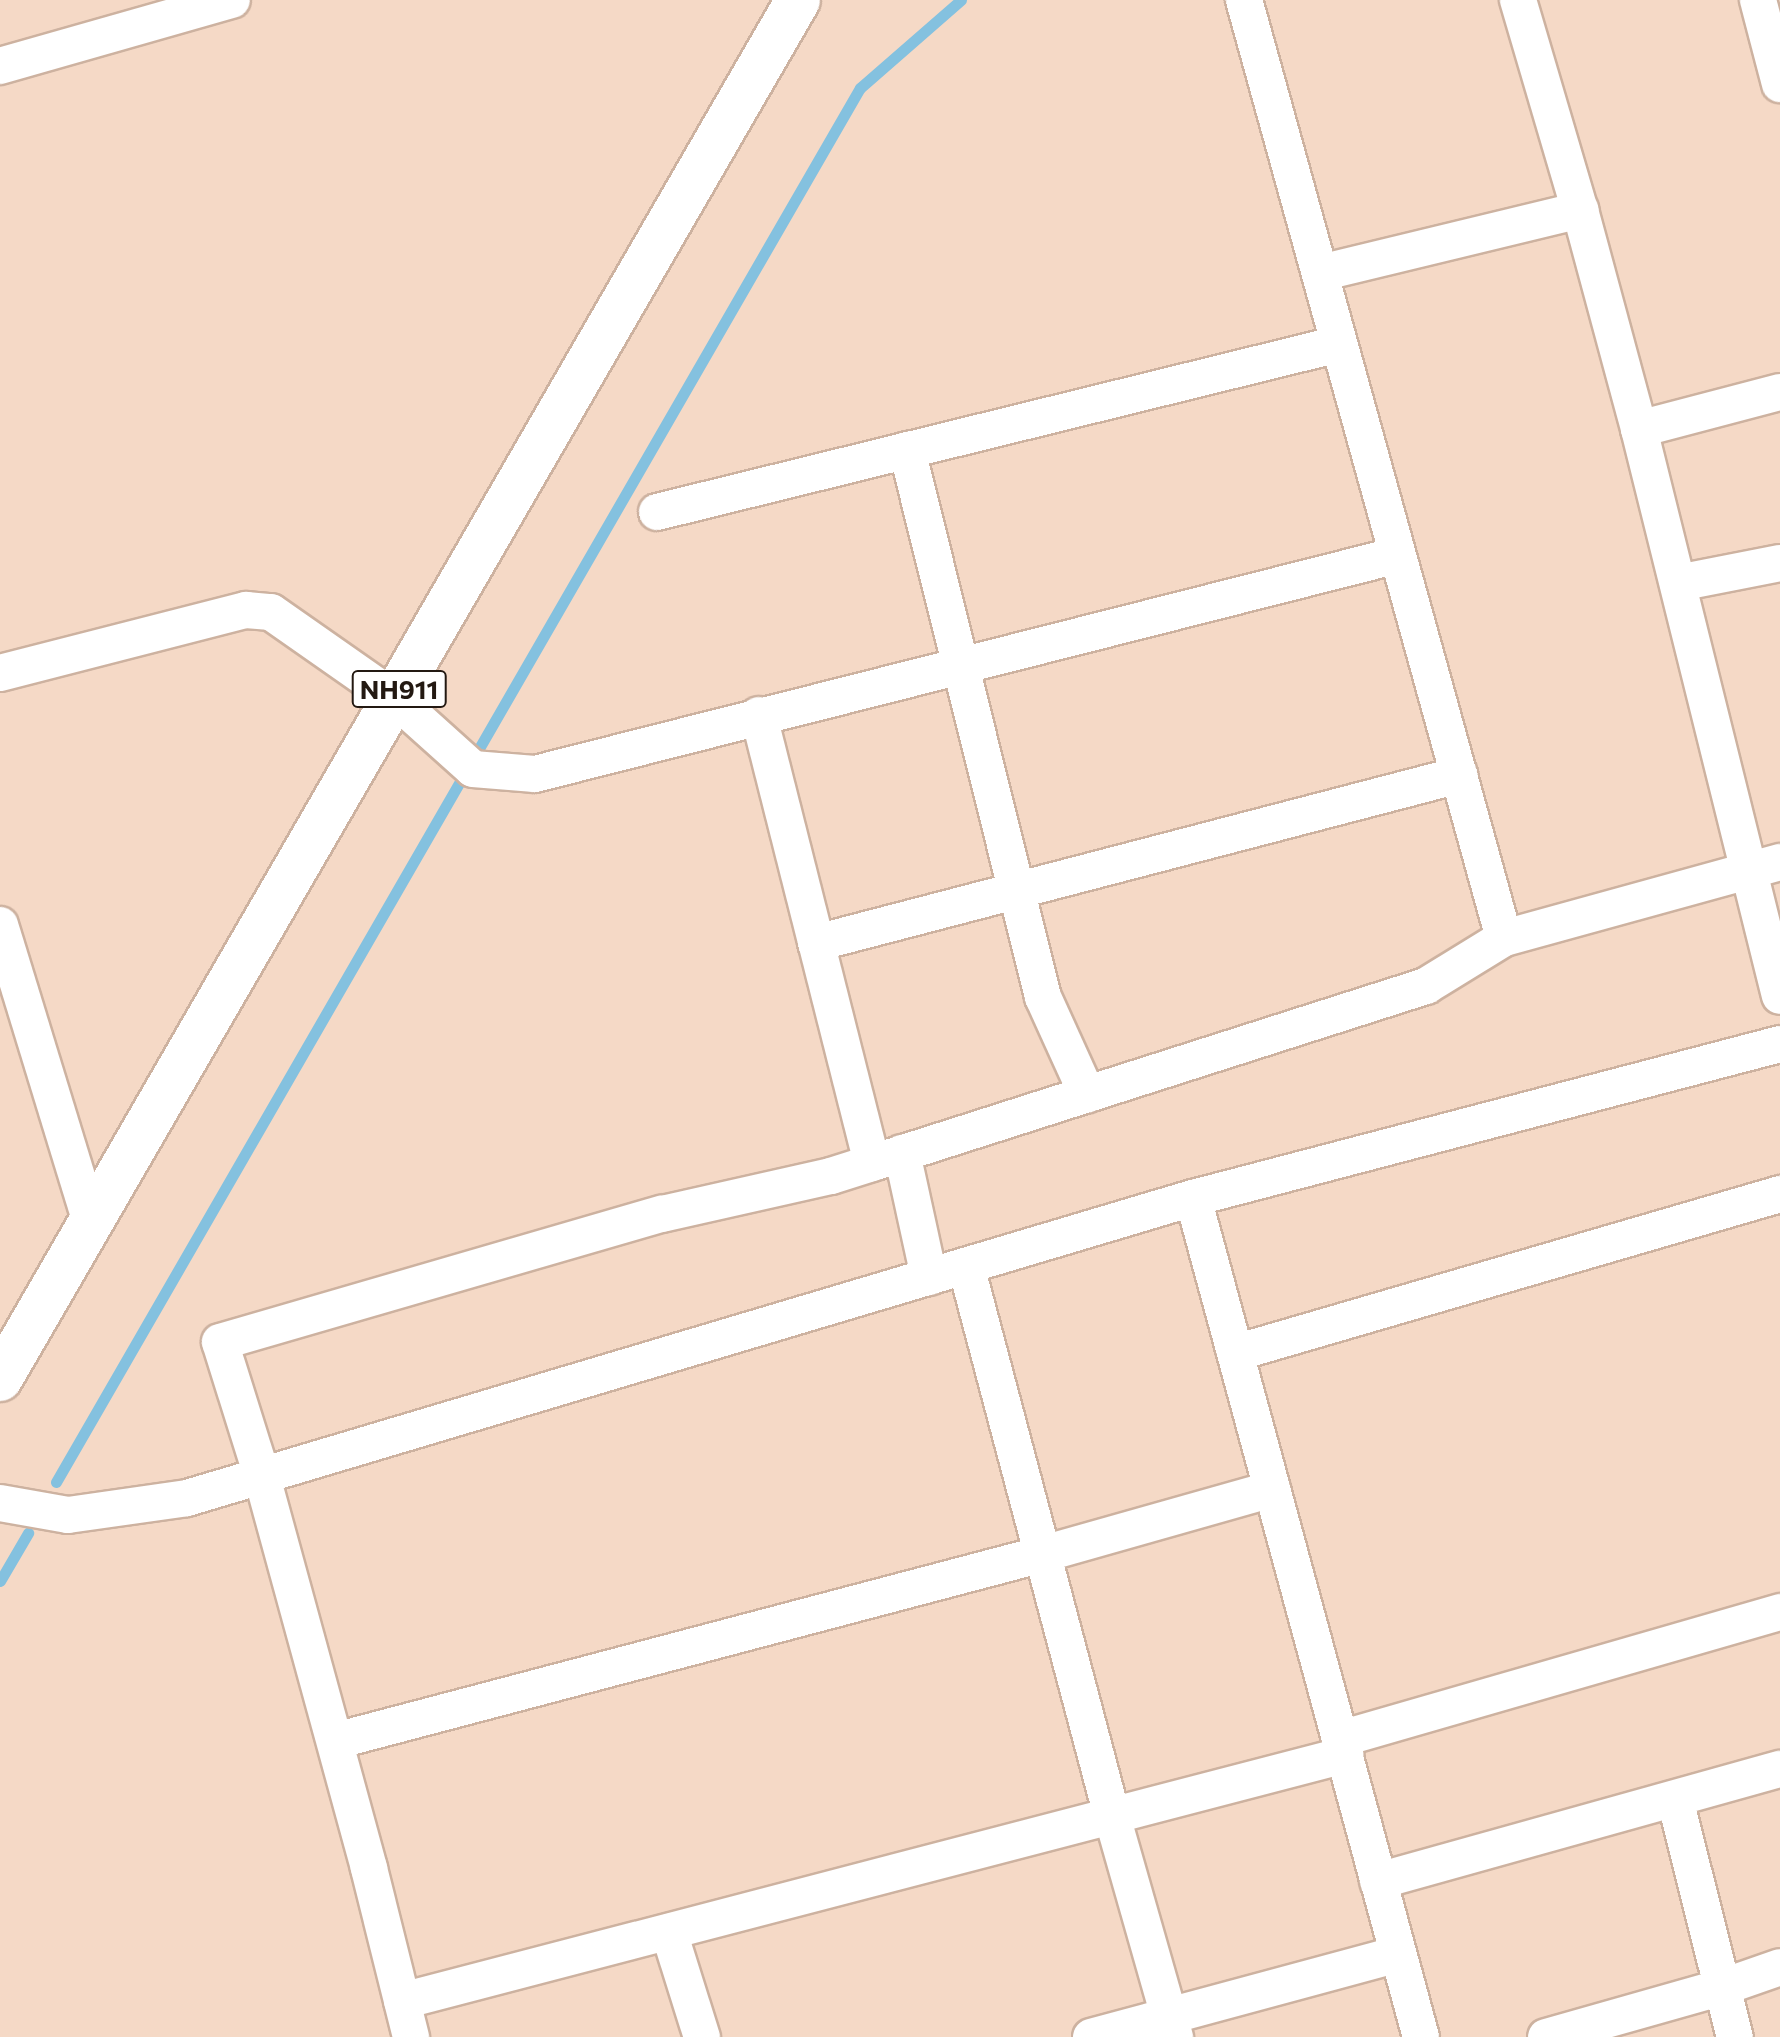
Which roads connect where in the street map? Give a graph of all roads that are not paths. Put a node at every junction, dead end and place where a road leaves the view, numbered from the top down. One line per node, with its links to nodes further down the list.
1 (232, 0): 6 (street)
2 (798, 0): 20 (highway, NH911)
3 (1244, 0): 9 (street)
4 (1518, 0): 8 (street)
5 (1758, 0): 7 (street)
6 (0, 66)
7 (1780, 84)
8 (1580, 210): 9 (street); 12 (street)
9 (1320, 273): 10 (street)
10 (1339, 344): 13 (street); 15 (street)
11 (1780, 392): 12 (street)
12 (1639, 429): 17 (street)
13 (907, 450): 14 (street); 18 (street)
14 (657, 512)
15 (1398, 555): 18 (street); 22 (street)
16 (1780, 563): 17 (street)
17 (1678, 583): 23 (street)
18 (960, 665): 21 (street); 24 (street)
19 (0, 673): 20 (street)
20 (394, 698): 21 (street); 34 (highway, NH911)
21 (759, 715): 27 (street)
22 (1459, 775): 24 (street); 26 (street)
23 (1765, 866): 26 (street); 28 (street)
24 (1017, 891): 27 (street); 30 (street)
25 (0, 925): 34 (street)
26 (1504, 938): 30 (street)
27 (816, 943): 31 (street)
28 (1780, 996)
29 (1780, 1044): 33 (street)
30 (1087, 1094): 31 (street)
31 (887, 1158): 36 (street); 39 (street)
32 (1780, 1194): 37 (street)
33 (1193, 1198): 35 (street); 37 (street)
34 (91, 1223): 38 (highway, NH911)
35 (966, 1266): 36 (street); 42 (street)
36 (929, 1277): 39 (street)
37 (1235, 1353): 40 (street)
38 (0, 1379)
39 (262, 1476): 41 (street); 44 (street)
40 (1272, 1489): 42 (street); 45 (street)
41 (0, 1503)
42 (1043, 1554): 44 (street); 48 (street)
43 (1780, 1612): 45 (street)
44 (335, 1741): 54 (street)
45 (1342, 1747): 48 (street); 49 (street)
46 (1780, 1769): 47 (street)
47 (1675, 1799): 49 (street); 53 (street)
48 (1112, 1816): 50 (street); 55 (street)
49 (1378, 1881): 51 (street)
50 (669, 1932): 54 (street); 57 (street)
51 (1398, 1954): 55 (street); 59 (street)
52 (1780, 1967): 53 (street)
53 (1723, 1987): 60 (street); 61 (street)
54 (402, 2001): 56 (street)
55 (1172, 2026): 58 (street)
56 (411, 2037)
57 (702, 2037)
58 (1091, 2037)
59 (1421, 2037)
60 (1546, 2037)
61 (1735, 2037)

